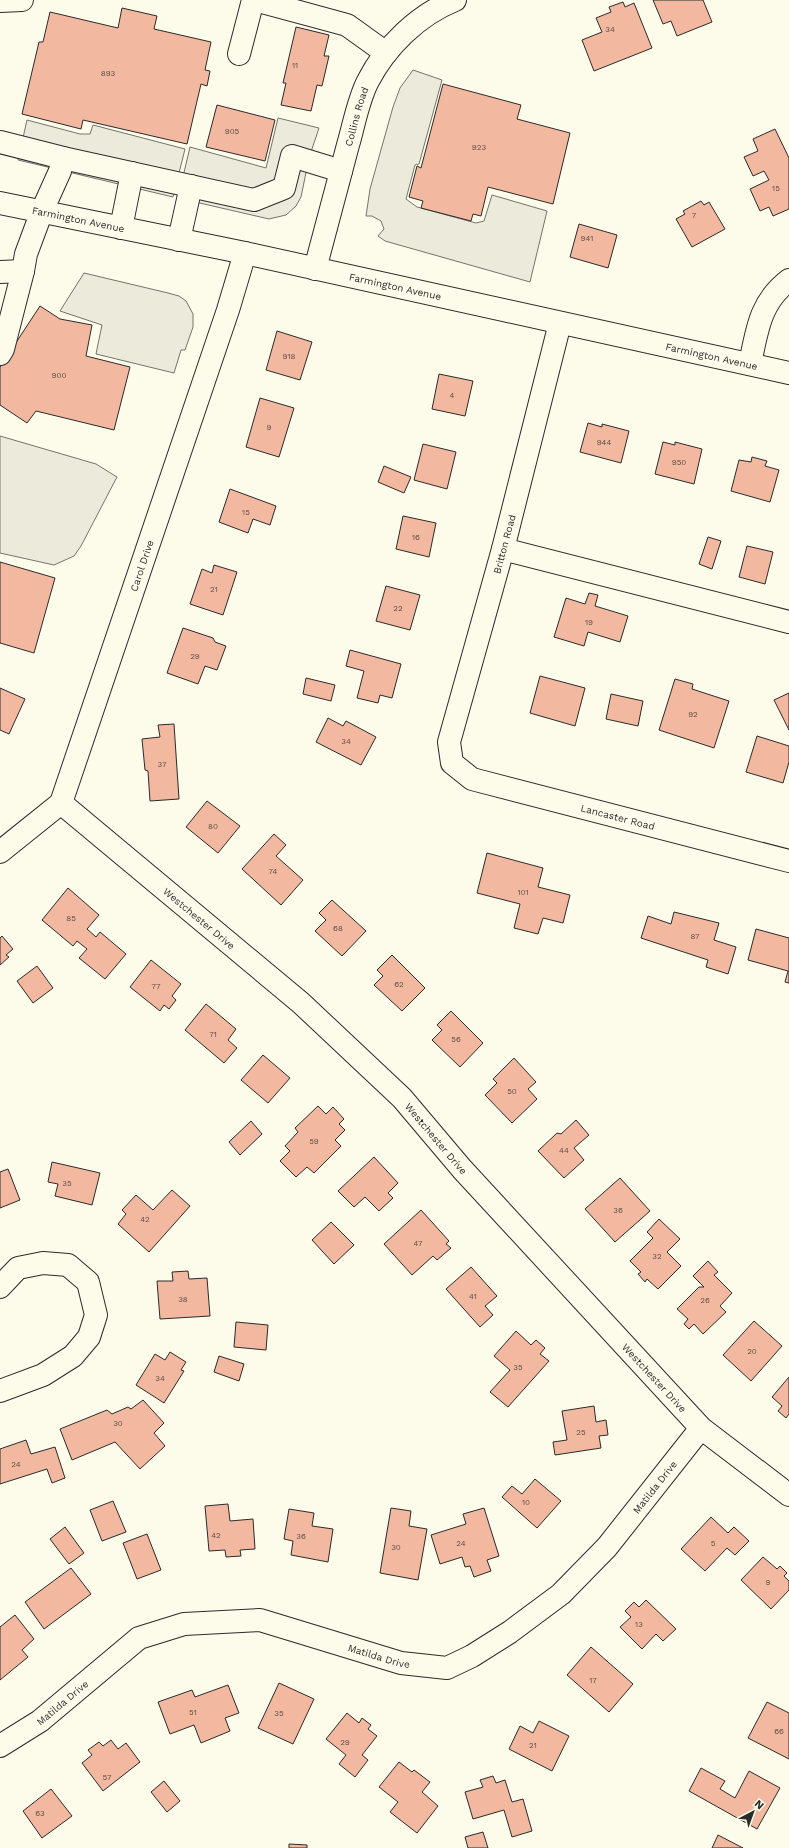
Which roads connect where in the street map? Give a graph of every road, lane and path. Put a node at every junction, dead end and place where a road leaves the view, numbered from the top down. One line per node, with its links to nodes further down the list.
1 (22, 0): 4 (main road)
2 (254, 0): 5 (main road); 6 (main road)
3 (455, 0): 5 (main road, Collins Road)
4 (0, 1)
5 (386, 53): 9 (main road, Collins Road)
6 (239, 54)
7 (0, 142): 8 (main road)
8 (63, 158): 10 (main road); 13 (main road)
9 (341, 171): 11 (main road); 17 (main road, Collins Road)
10 (132, 173): 11 (main road); 14 (main road)
11 (191, 186): 15 (main road)
12 (0, 202): 13 (main road, Farmington Avenue)
13 (42, 212): 14 (main road, Farmington Avenue); 18 (main road)
14 (121, 228): 15 (main road, Farmington Avenue)
15 (179, 240): 16 (main road, Farmington Avenue)
16 (244, 253): 17 (main road, Farmington Avenue); 29 (main road, Carol Drive)
17 (315, 269): 22 (main road, Farmington Avenue)
18 (23, 271): 19 (main road); 21 (main road)
19 (0, 272)
20 (789, 280): 24 (main road)
21 (7, 303): 23 (main road)
22 (560, 324): 24 (main road, Farmington Avenue); 26 (main road, Britton Road)
23 (0, 354)
24 (750, 364): 25 (main road, Farmington Avenue)
25 (789, 373)
26 (503, 549): 27 (main road); 28 (main road, Britton Road)
27 (789, 622)
28 (452, 763): 31 (main road, Lancaster Road)
29 (61, 804): 30 (main road); 34 (main road, Westchester Drive)
30 (0, 852)
31 (789, 861)
32 (0, 1287): 33 (main road)
33 (0, 1391)
34 (701, 1428): 35 (main road, Westchester Drive); 36 (main road, Matilda Drive)
35 (789, 1495)
36 (0, 1746)

